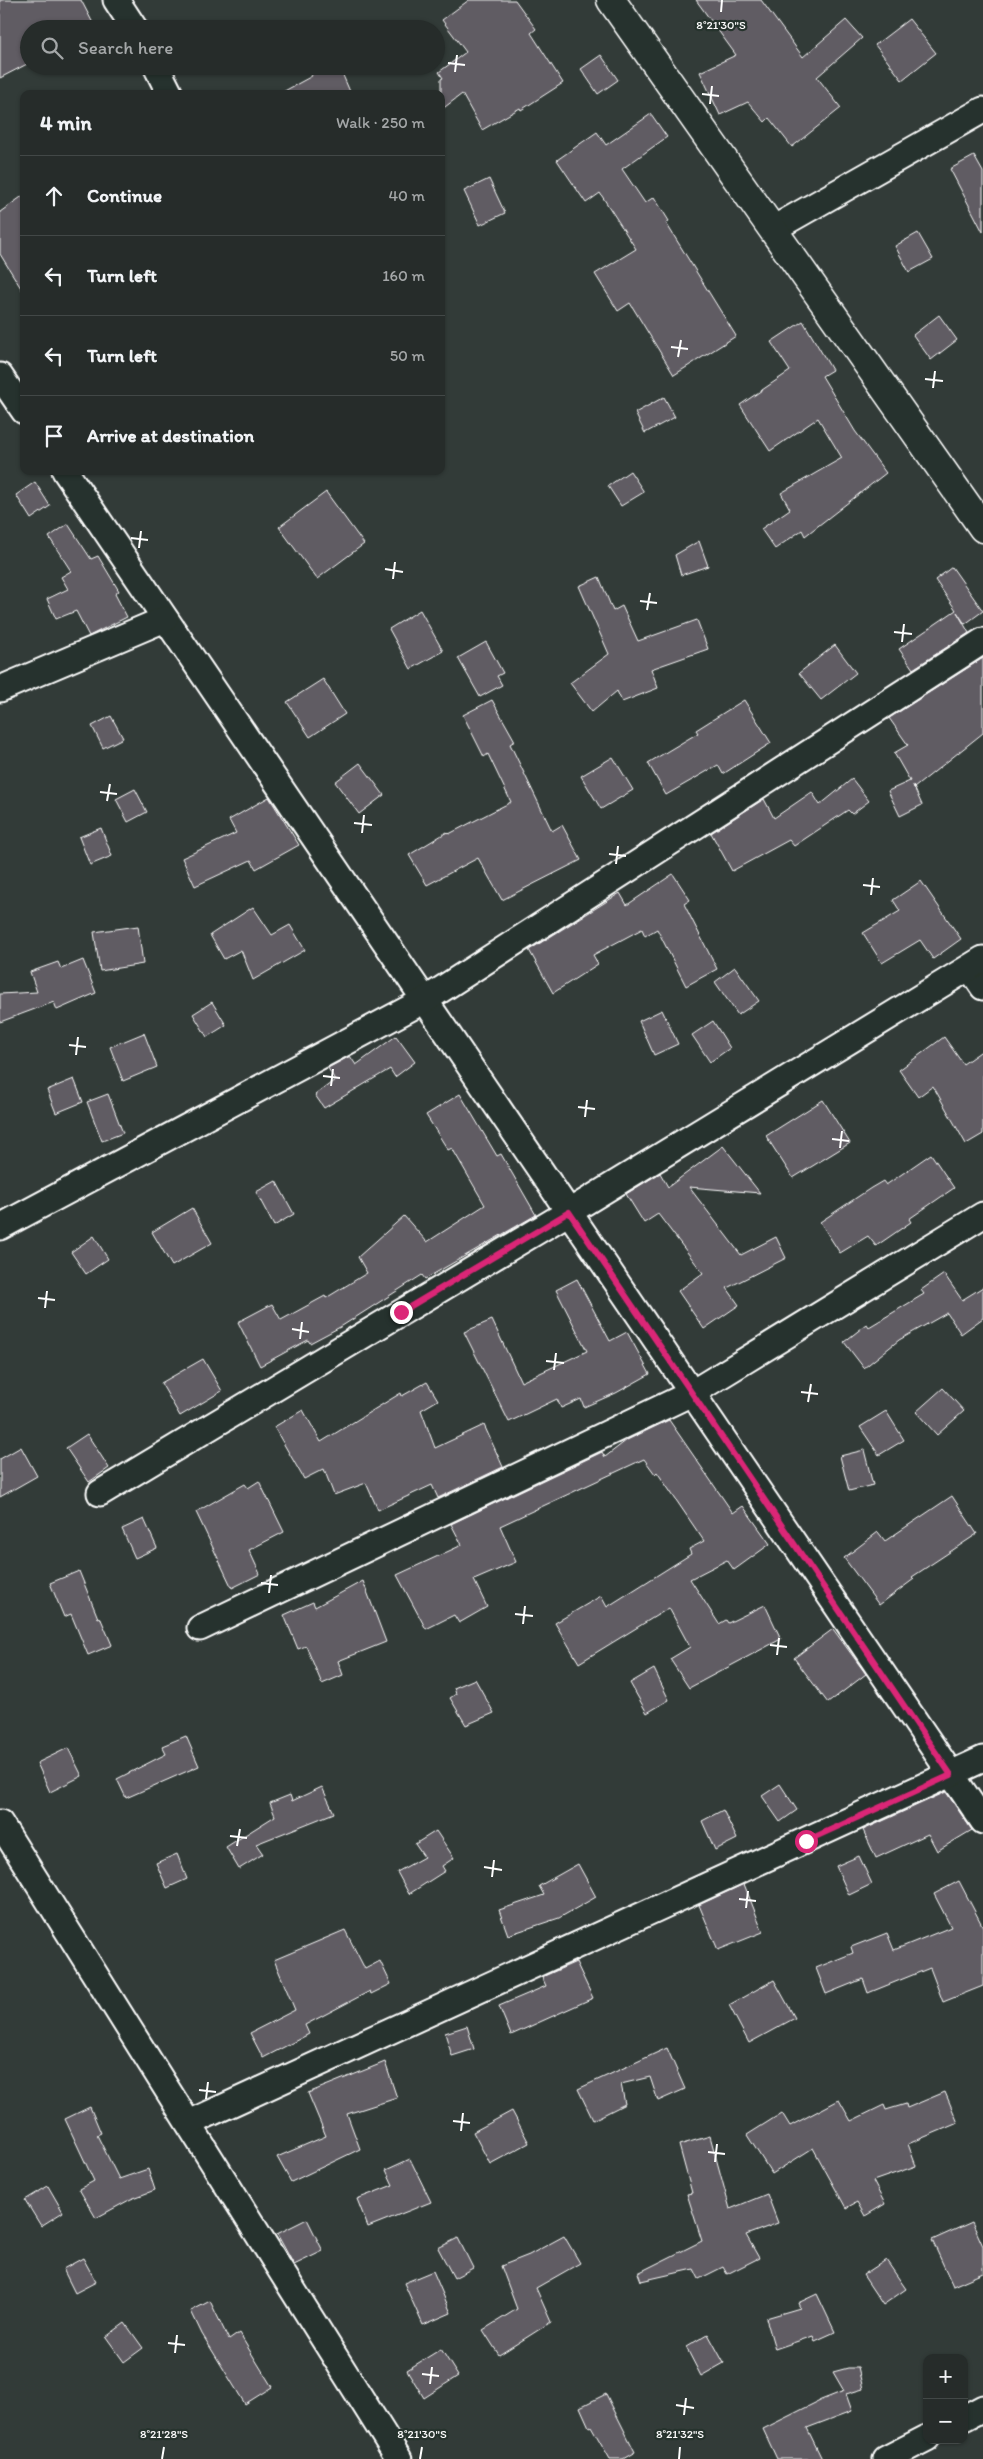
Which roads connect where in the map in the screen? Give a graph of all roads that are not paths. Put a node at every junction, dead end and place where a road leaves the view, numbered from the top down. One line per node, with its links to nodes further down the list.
1 (116, 0): 3 (street)
2 (611, 0): 7 (main road)
3 (129, 20)
4 (160, 75): 5 (street)
5 (168, 90)
6 (983, 110): 7 (street)
7 (773, 229): 11 (main road)
8 (1, 381): 9 (street)
9 (20, 406)
10 (68, 475): 12 (street)
11 (983, 528)
12 (166, 619): 14 (street); 16 (street)
13 (983, 641): 16 (street)
14 (0, 689)
15 (979, 971): 17 (street)
16 (425, 1000): 17 (street); 19 (street)
17 (569, 1212): 20 (street); 21 (street)
18 (983, 1215): 20 (street)
19 (0, 1226)
20 (692, 1393): 22 (street); 24 (street)
21 (100, 1493)
22 (200, 1628)
23 (983, 1759): 24 (street)
24 (951, 1775): 25 (street); 27 (street)
25 (983, 1821)
26 (0, 1823): 27 (street)
27 (189, 2124): 31 (street)
28 (983, 2408): 29 (street)
29 (968, 2416)
30 (923, 2440): 32 (street)
31 (399, 2459)
32 (886, 2459)

